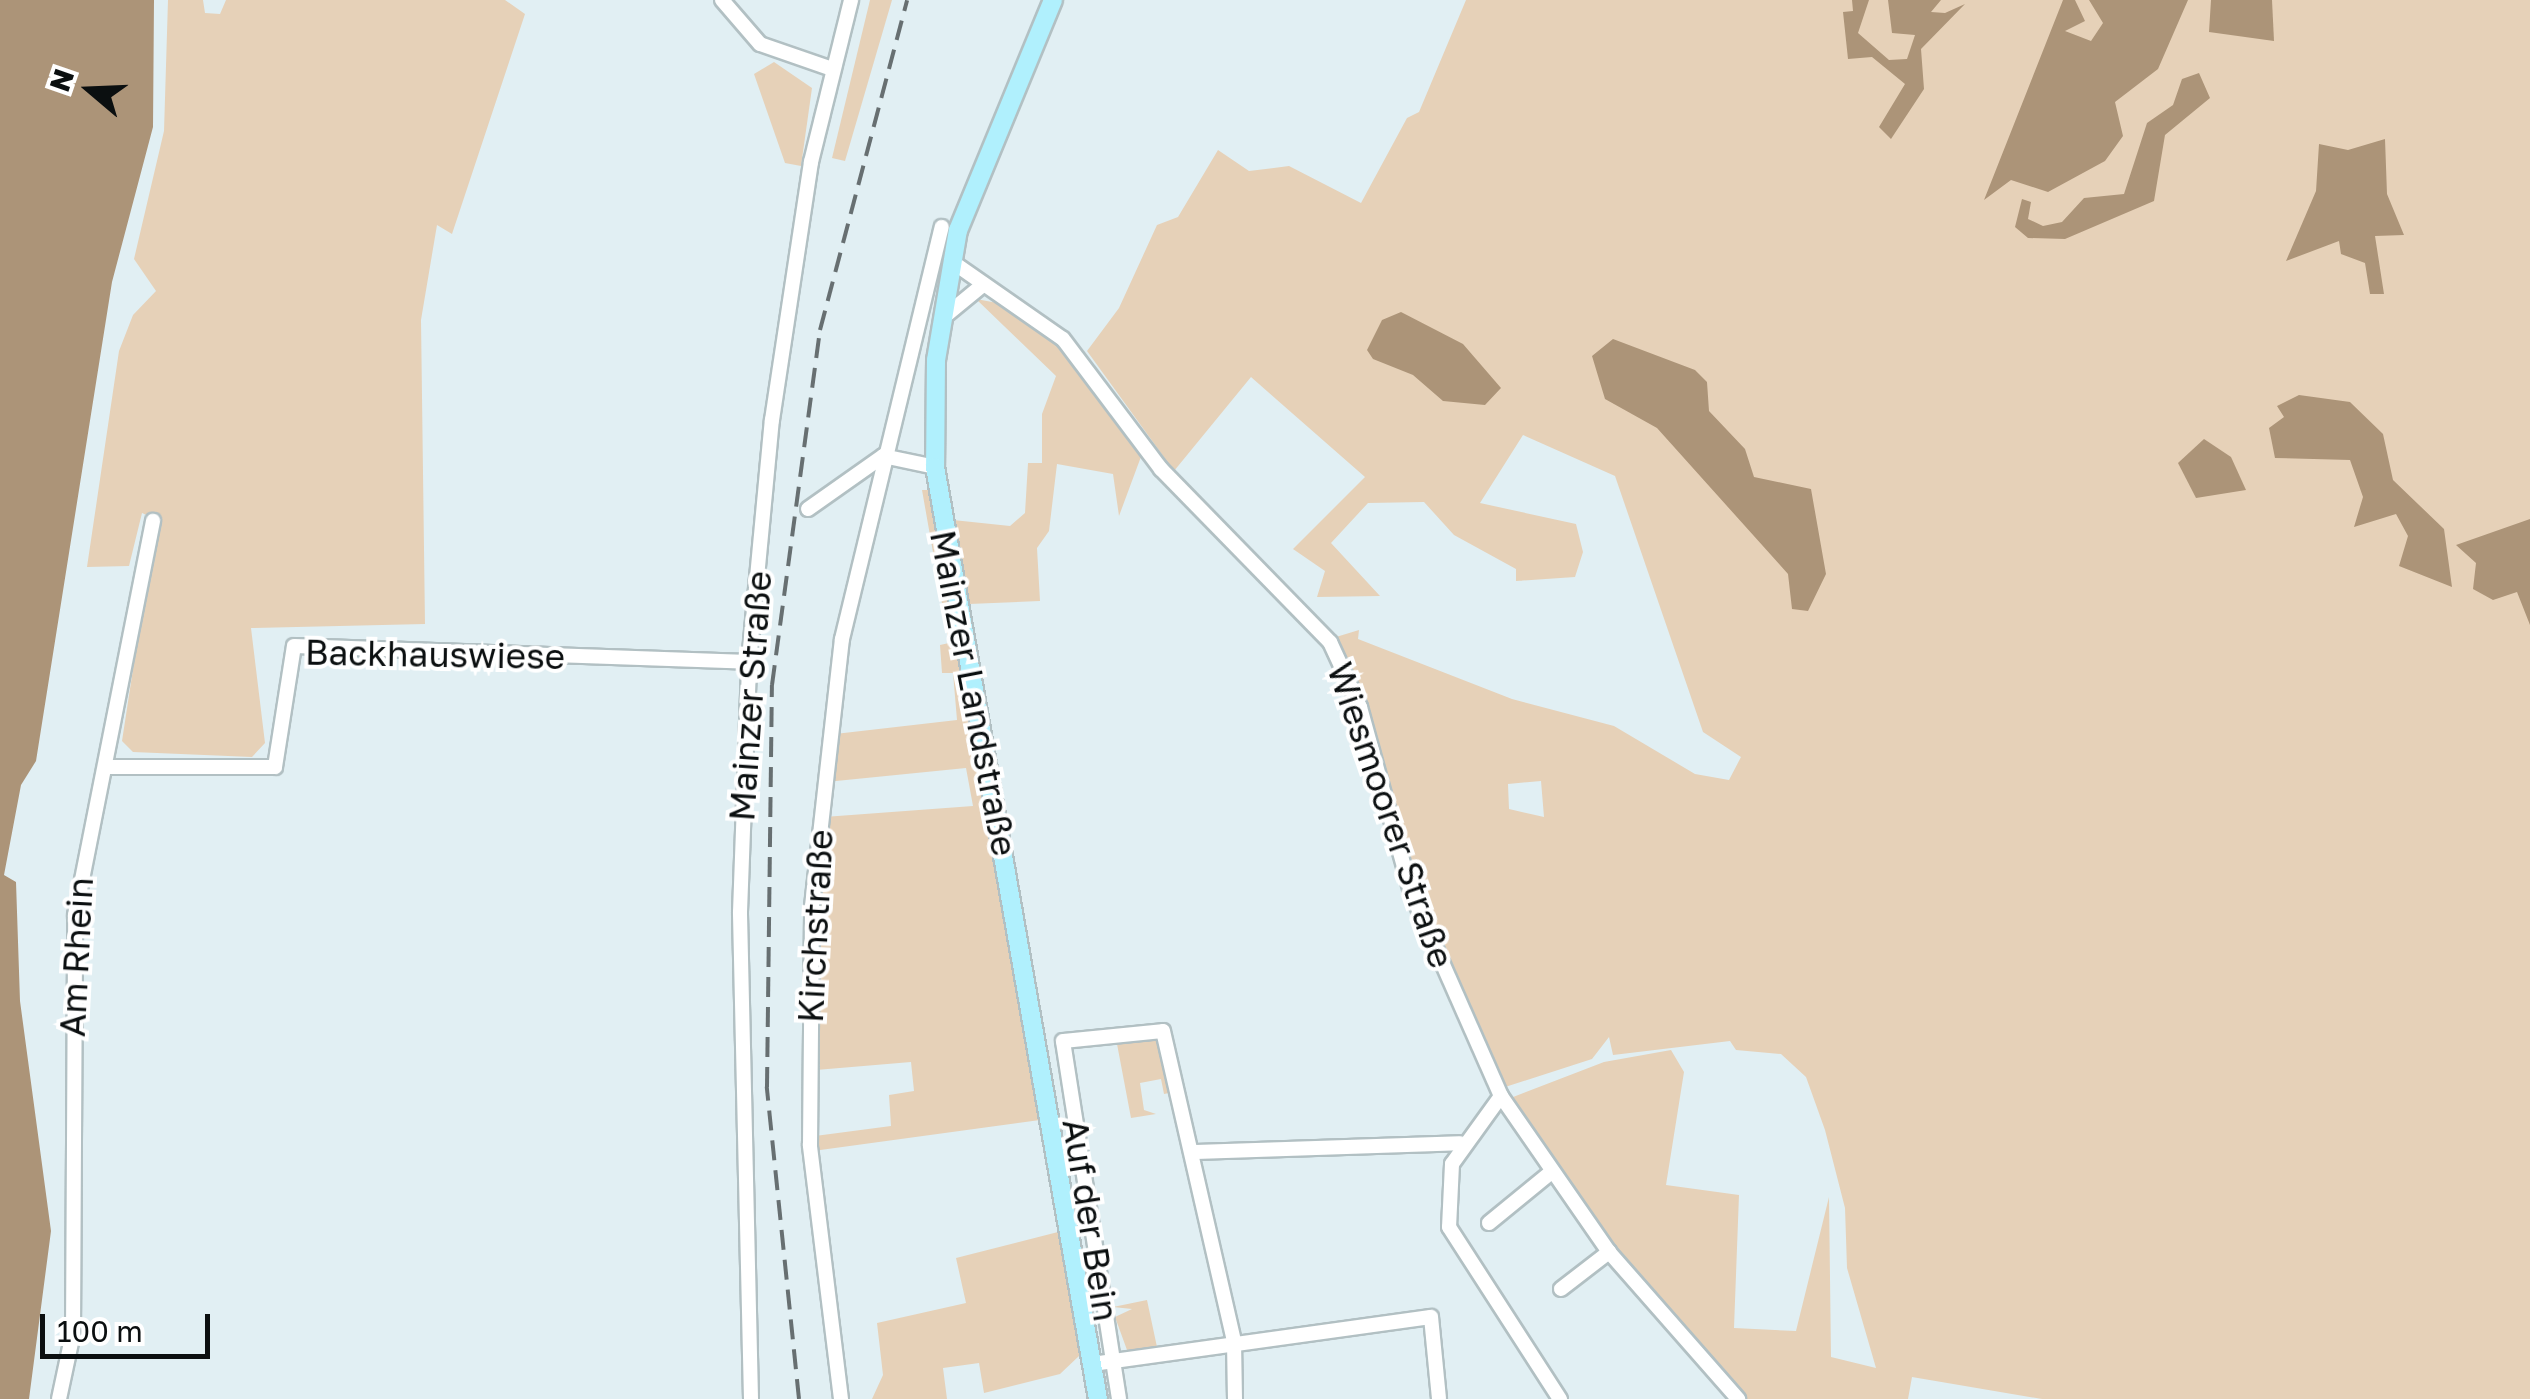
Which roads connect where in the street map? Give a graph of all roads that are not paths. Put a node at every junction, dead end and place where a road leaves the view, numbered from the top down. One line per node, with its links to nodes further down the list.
1 (722, 0): 4 (street)
2 (851, 0): 4 (street, Mainzer Straße)
3 (1053, 0): 6 (main road, Mainzer Landstraße)
4 (832, 69): 13 (street, Mainzer Straße)
5 (942, 227): 9 (street, Kirchstraße)
6 (951, 261): 7 (street, Wiesmoorer Straße); 8 (main road, Mainzer Landstraße)
7 (984, 284): 8 (street); 15 (street, Wiesmoorer Straße)
8 (940, 325): 10 (main road, Mainzer Landstraße)
9 (882, 456): 10 (street); 11 (street); 27 (street, Kirchstraße)
10 (935, 467): 24 (main road, Mainzer Landstraße)
11 (808, 509)
12 (152, 521): 14 (street, Am Rhein)
13 (749, 662): 14 (street, Backhauswiese); 26 (street, Mainzer Straße)
14 (106, 767): 25 (street, Am Rhein)
15 (1501, 1096): 16 (street); 18 (street, Wiesmoorer Straße)
16 (1460, 1143): 17 (street); 32 (street)
17 (1194, 1152): 22 (street); 23 (street, Auf der Bein)
18 (1550, 1173): 19 (street); 20 (street, Wiesmoorer Straße)
19 (1489, 1223)
20 (1609, 1252): 21 (street); 33 (street, Wiesmoorer Straße)
21 (1561, 1289)
22 (1234, 1342): 23 (street); 30 (street); 31 (street)
23 (1113, 1361): 24 (street); 29 (street, Auf der Bein)
24 (1092, 1364): 28 (main road, Mainzer Landstraße)
25 (59, 1399)
26 (751, 1399)
27 (841, 1399)
28 (1098, 1399)
29 (1119, 1399)
30 (1234, 1399)
31 (1439, 1399)
32 (1560, 1399)
33 (1738, 1399)

